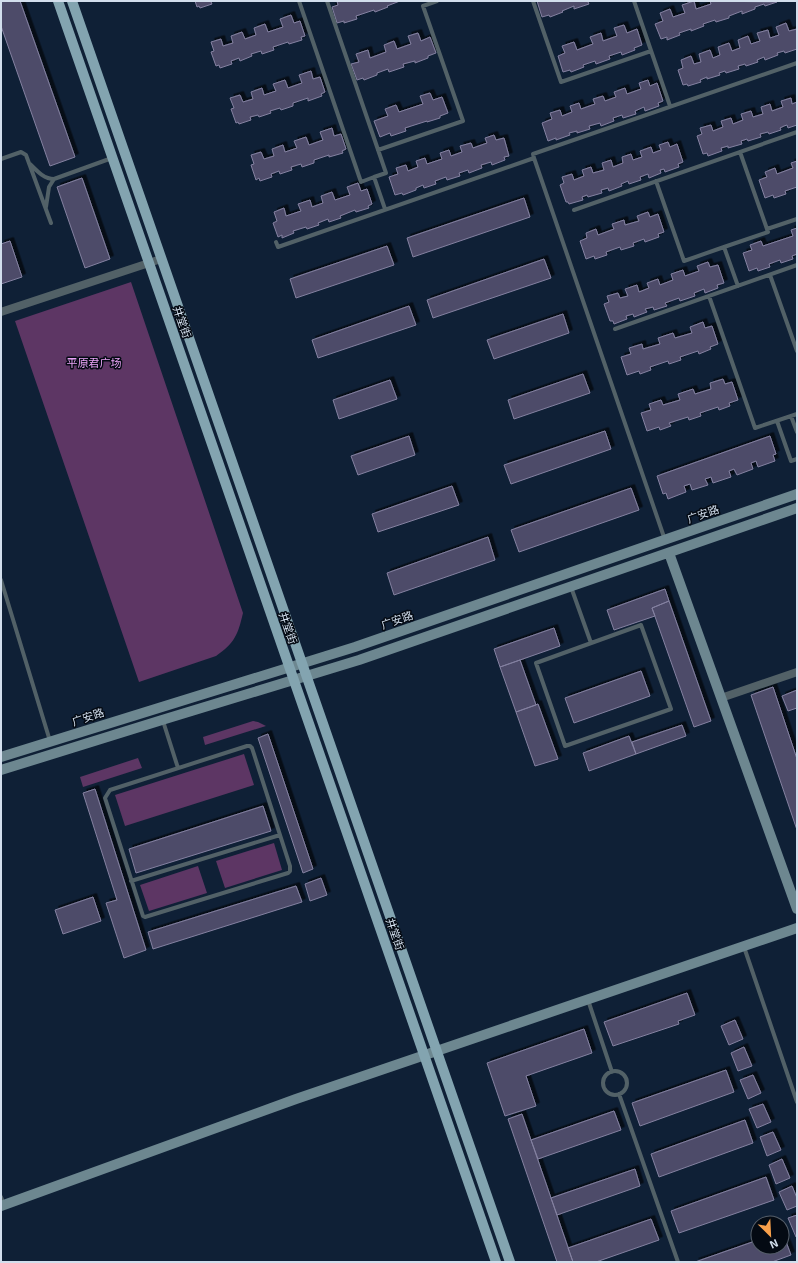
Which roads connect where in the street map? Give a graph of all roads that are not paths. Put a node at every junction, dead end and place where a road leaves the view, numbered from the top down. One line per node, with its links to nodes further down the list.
1 (58, 1): 14 (main road, 井堂街)
2 (72, 1): 29 (main road, 井堂街)
3 (299, 1): 18 (lane)
4 (327, 1): 12 (lane)
5 (437, 1): 12 (lane)
6 (534, 1): 8 (lane)
7 (634, 1): 8 (lane)
8 (651, 52): 10 (lane)
9 (797, 63): 10 (lane)
10 (670, 106): 15 (lane)
11 (797, 132): 13 (lane)
12 (378, 150): 18 (lane)
13 (740, 152): 20 (lane); 26 (lane)
14 (112, 158): 19 (lane); 30 (main road, 井堂街)
15 (534, 158): 22 (lane); 45 (lane)
16 (1, 159): 17 (lane)
17 (29, 163): 19 (lane); 21 (lane)
18 (374, 177): 22 (lane)
19 (54, 179): 21 (lane)
20 (656, 181): 23 (lane); 28 (lane)
21 (46, 209): 25 (lane)
22 (386, 210): 27 (lane)
23 (574, 210)
24 (797, 219): 26 (lane)
25 (51, 223)
26 (767, 229): 28 (lane)
27 (276, 242)
28 (724, 247): 33 (lane)
29 (161, 259): 30 (street); 50 (main road, 井堂街)
30 (149, 262): 35 (street); 51 (main road, 井堂街)
31 (797, 265): 32 (lane)
32 (770, 275): 33 (lane); 37 (lane)
33 (738, 286): 34 (lane)
34 (709, 296): 36 (lane); 40 (lane)
35 (1, 312)
36 (615, 329)
37 (797, 351)
38 (797, 414): 39 (lane)
39 (791, 416): 40 (lane); 41 (lane)
40 (777, 420): 42 (lane)
41 (797, 432)
42 (797, 459)
43 (797, 494): 45 (main road, 广安路)
44 (797, 508): 46 (main road)
45 (665, 540): 50 (main road, 广安路)
46 (669, 552): 48 (main road); 55 (main road)
47 (1, 580): 57 (lane)
48 (571, 587): 49 (lane); 53 (main road)
49 (591, 643): 49 (lane)
50 (302, 663): 51 (main road, 广安路); 53 (main road, 井堂街)
51 (289, 667): 54 (main road, 井堂街); 57 (main road, 广安路)
52 (797, 672): 55 (street)
53 (306, 676): 54 (main road); 67 (main road, 井堂街)
54 (294, 680): 56 (main road); 68 (main road, 井堂街)
55 (721, 698): 63 (main road)
56 (162, 720): 59 (lane); 60 (main road)
57 (50, 741): 58 (main road, 广安路)
58 (1, 756)
59 (178, 768): 61 (lane); 62 (lane)
60 (1, 770)
61 (280, 835): 62 (lane); 62 (lane)
62 (131, 881)
63 (797, 909)
64 (797, 928): 65 (main road)
65 (743, 946): 66 (main road); 71 (lane)
66 (588, 999): 67 (main road); 69 (lane)
67 (436, 1051): 68 (main road); 74 (main road, 井堂街)
68 (424, 1055): 72 (main road); 73 (main road, 井堂街)
69 (612, 1072): 70 (lane); 70 (lane)
70 (619, 1094): 75 (lane)
71 (797, 1102)
72 (2, 1203)
73 (496, 1262)
74 (510, 1262)
75 (678, 1262)

